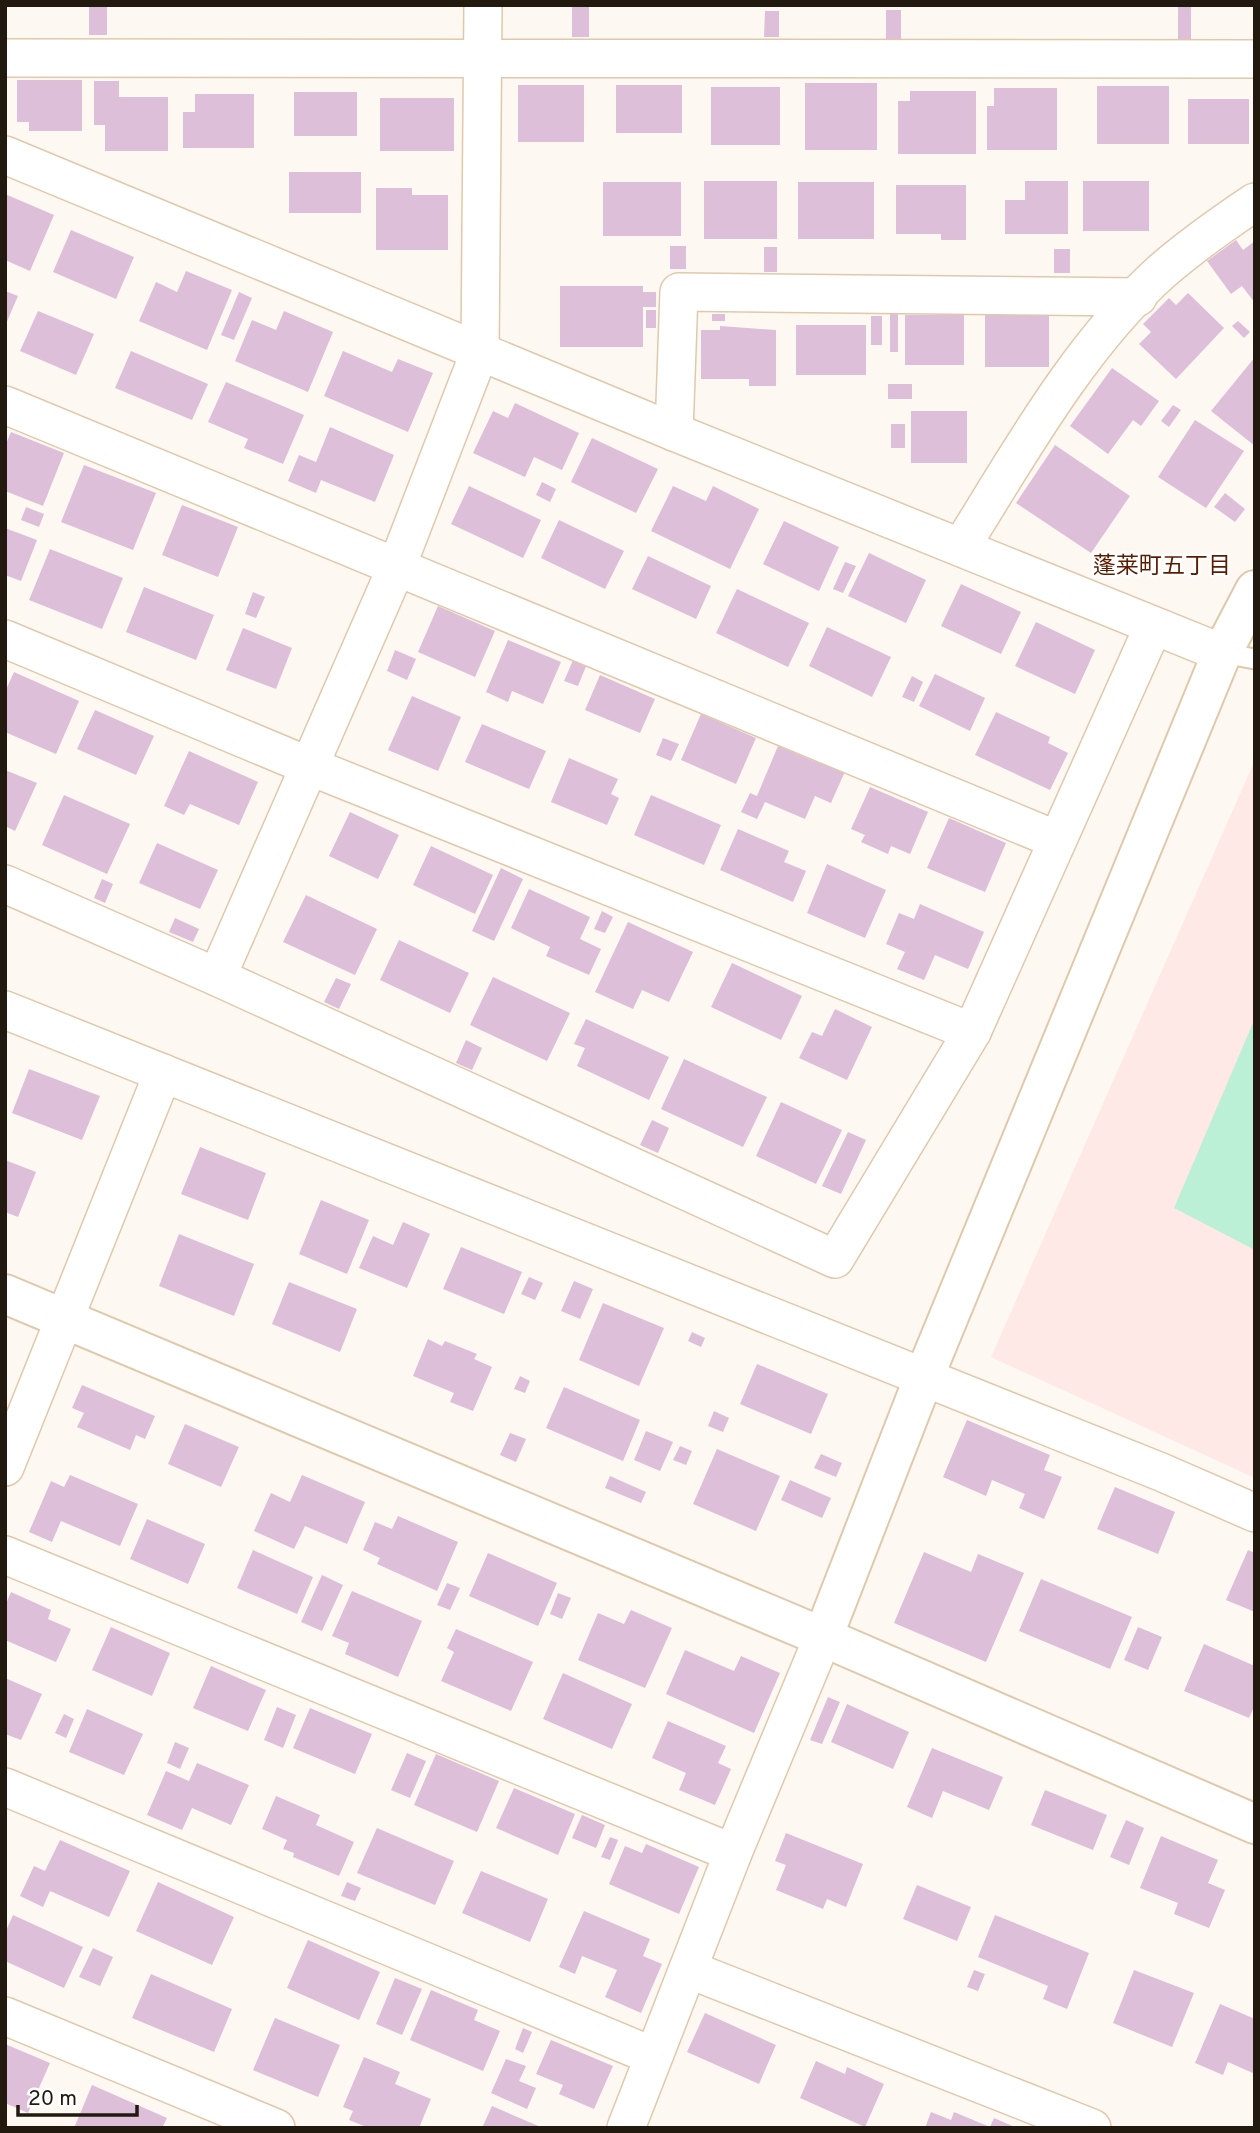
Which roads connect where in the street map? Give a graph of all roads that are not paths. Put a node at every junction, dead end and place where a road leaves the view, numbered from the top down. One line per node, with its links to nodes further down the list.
1 (483, 5): 3 (street)
2 (5, 58): 3 (street)
3 (484, 58): 4 (street); 8 (street)
4 (1255, 59)
5 (5, 155): 8 (street)
6 (1255, 202): 7 (street)
7 (1138, 297): 10 (street); 11 (street)
8 (480, 351): 10 (street); 12 (street)
9 (5, 405): 12 (street)
10 (674, 432): 11 (street)
11 (961, 547): 14 (street)
12 (397, 566): 17 (street); 18 (street)
13 (1255, 590): 16 (street)
14 (1153, 627): 16 (street); 18 (street)
15 (5, 639): 17 (street)
16 (1239, 656): 26 (street)
17 (309, 765): 20 (street); 22 (street)
18 (1057, 840): 22 (street)
19 (5, 884): 20 (street)
20 (217, 976): 22 (street)
21 (5, 1010): 23 (street)
22 (972, 1032)
23 (163, 1073): 25 (street); 26 (street)
24 (5, 1294): 25 (street)
25 (64, 1318): 27 (street); 30 (street)
26 (924, 1377): 28 (street); 30 (street)
27 (5, 1467)
28 (1255, 1513)
29 (5, 1555): 33 (street)
30 (823, 1637): 32 (street); 33 (street)
31 (5, 1787): 36 (street)
32 (1255, 1824)
33 (733, 1853): 34 (street)
34 (688, 1969): 36 (street); 39 (street)
35 (5, 2016): 37 (street)
36 (653, 2056): 38 (street)
37 (276, 2128)
38 (626, 2128)
39 (1092, 2128)

